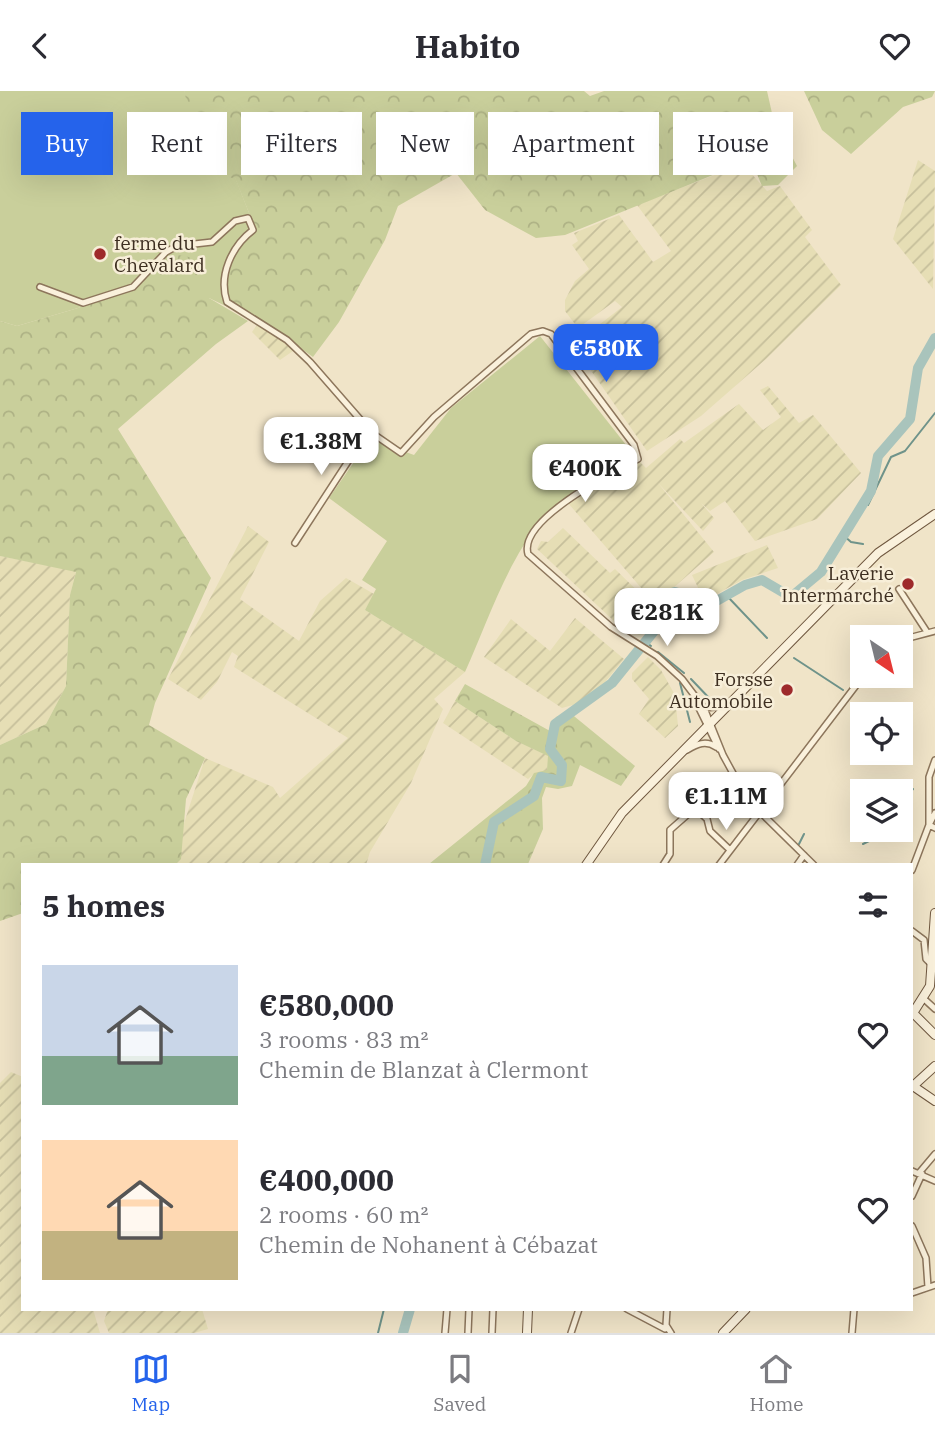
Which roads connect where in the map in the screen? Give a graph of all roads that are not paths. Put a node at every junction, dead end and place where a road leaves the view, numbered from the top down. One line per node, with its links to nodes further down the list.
1 (40, 287): 2 (street)
2 (372, 433): 4 (street); 10 (street)
3 (935, 517): 11 (main road)
4 (295, 543)
5 (899, 589): 7 (street)
6 (935, 631): 7 (street)
7 (927, 632): 8 (street)
8 (914, 636)
9 (854, 688): 19 (street)
10 (690, 689): 12 (street); 13 (street)
11 (729, 705): 12 (street); 13 (main road)
12 (704, 708): 13 (street)
13 (710, 725): 14 (street); 15 (main road)
14 (721, 752): 15 (street); 19 (street)
15 (681, 753): 24 (main road)
16 (935, 759): 21 (street)
17 (704, 796): 18 (street)
18 (695, 808): 22 (street); 25 (street)
19 (758, 811): 22 (street); 23 (street)
20 (935, 813): 21 (street)
21 (932, 826): 29 (street)
22 (729, 849): 26 (street)
23 (804, 855): 27 (street); 28 (street)
24 (587, 863)
25 (664, 863)
26 (720, 863)
27 (798, 863)
28 (812, 863)
29 (913, 868)
30 (935, 913): 32 (main road)
31 (913, 932): 32 (street)
32 (933, 965): 34 (main road)
33 (935, 986): 34 (street)
34 (925, 995): 35 (street); 36 (main road)
35 (935, 1009)
36 (913, 1012)
37 (913, 1014): 38 (main road)
38 (935, 1035)
39 (935, 1066): 40 (main road)
40 (913, 1086)
41 (913, 1088): 42 (main road)
42 (935, 1101)
43 (935, 1154): 45 (street)
44 (913, 1171): 45 (street)
45 (920, 1174): 46 (street); 47 (street)
46 (933, 1177)
47 (913, 1193)
48 (913, 1228): 50 (street)
49 (935, 1285): 50 (street)
50 (928, 1287): 51 (street)
51 (913, 1293)
52 (447, 1311): 62 (street)
53 (469, 1311): 63 (street)
54 (493, 1311): 64 (street)
55 (528, 1311): 65 (main road)
56 (578, 1311): 66 (street)
57 (631, 1311): 61 (street)
58 (667, 1311): 61 (street)
59 (744, 1311): 68 (main road)
60 (854, 1311): 69 (street)
61 (666, 1325): 67 (street)
62 (445, 1333)
63 (468, 1333)
64 (492, 1333)
65 (527, 1333)
66 (571, 1333)
67 (671, 1333)
68 (723, 1333)
69 (852, 1333)

